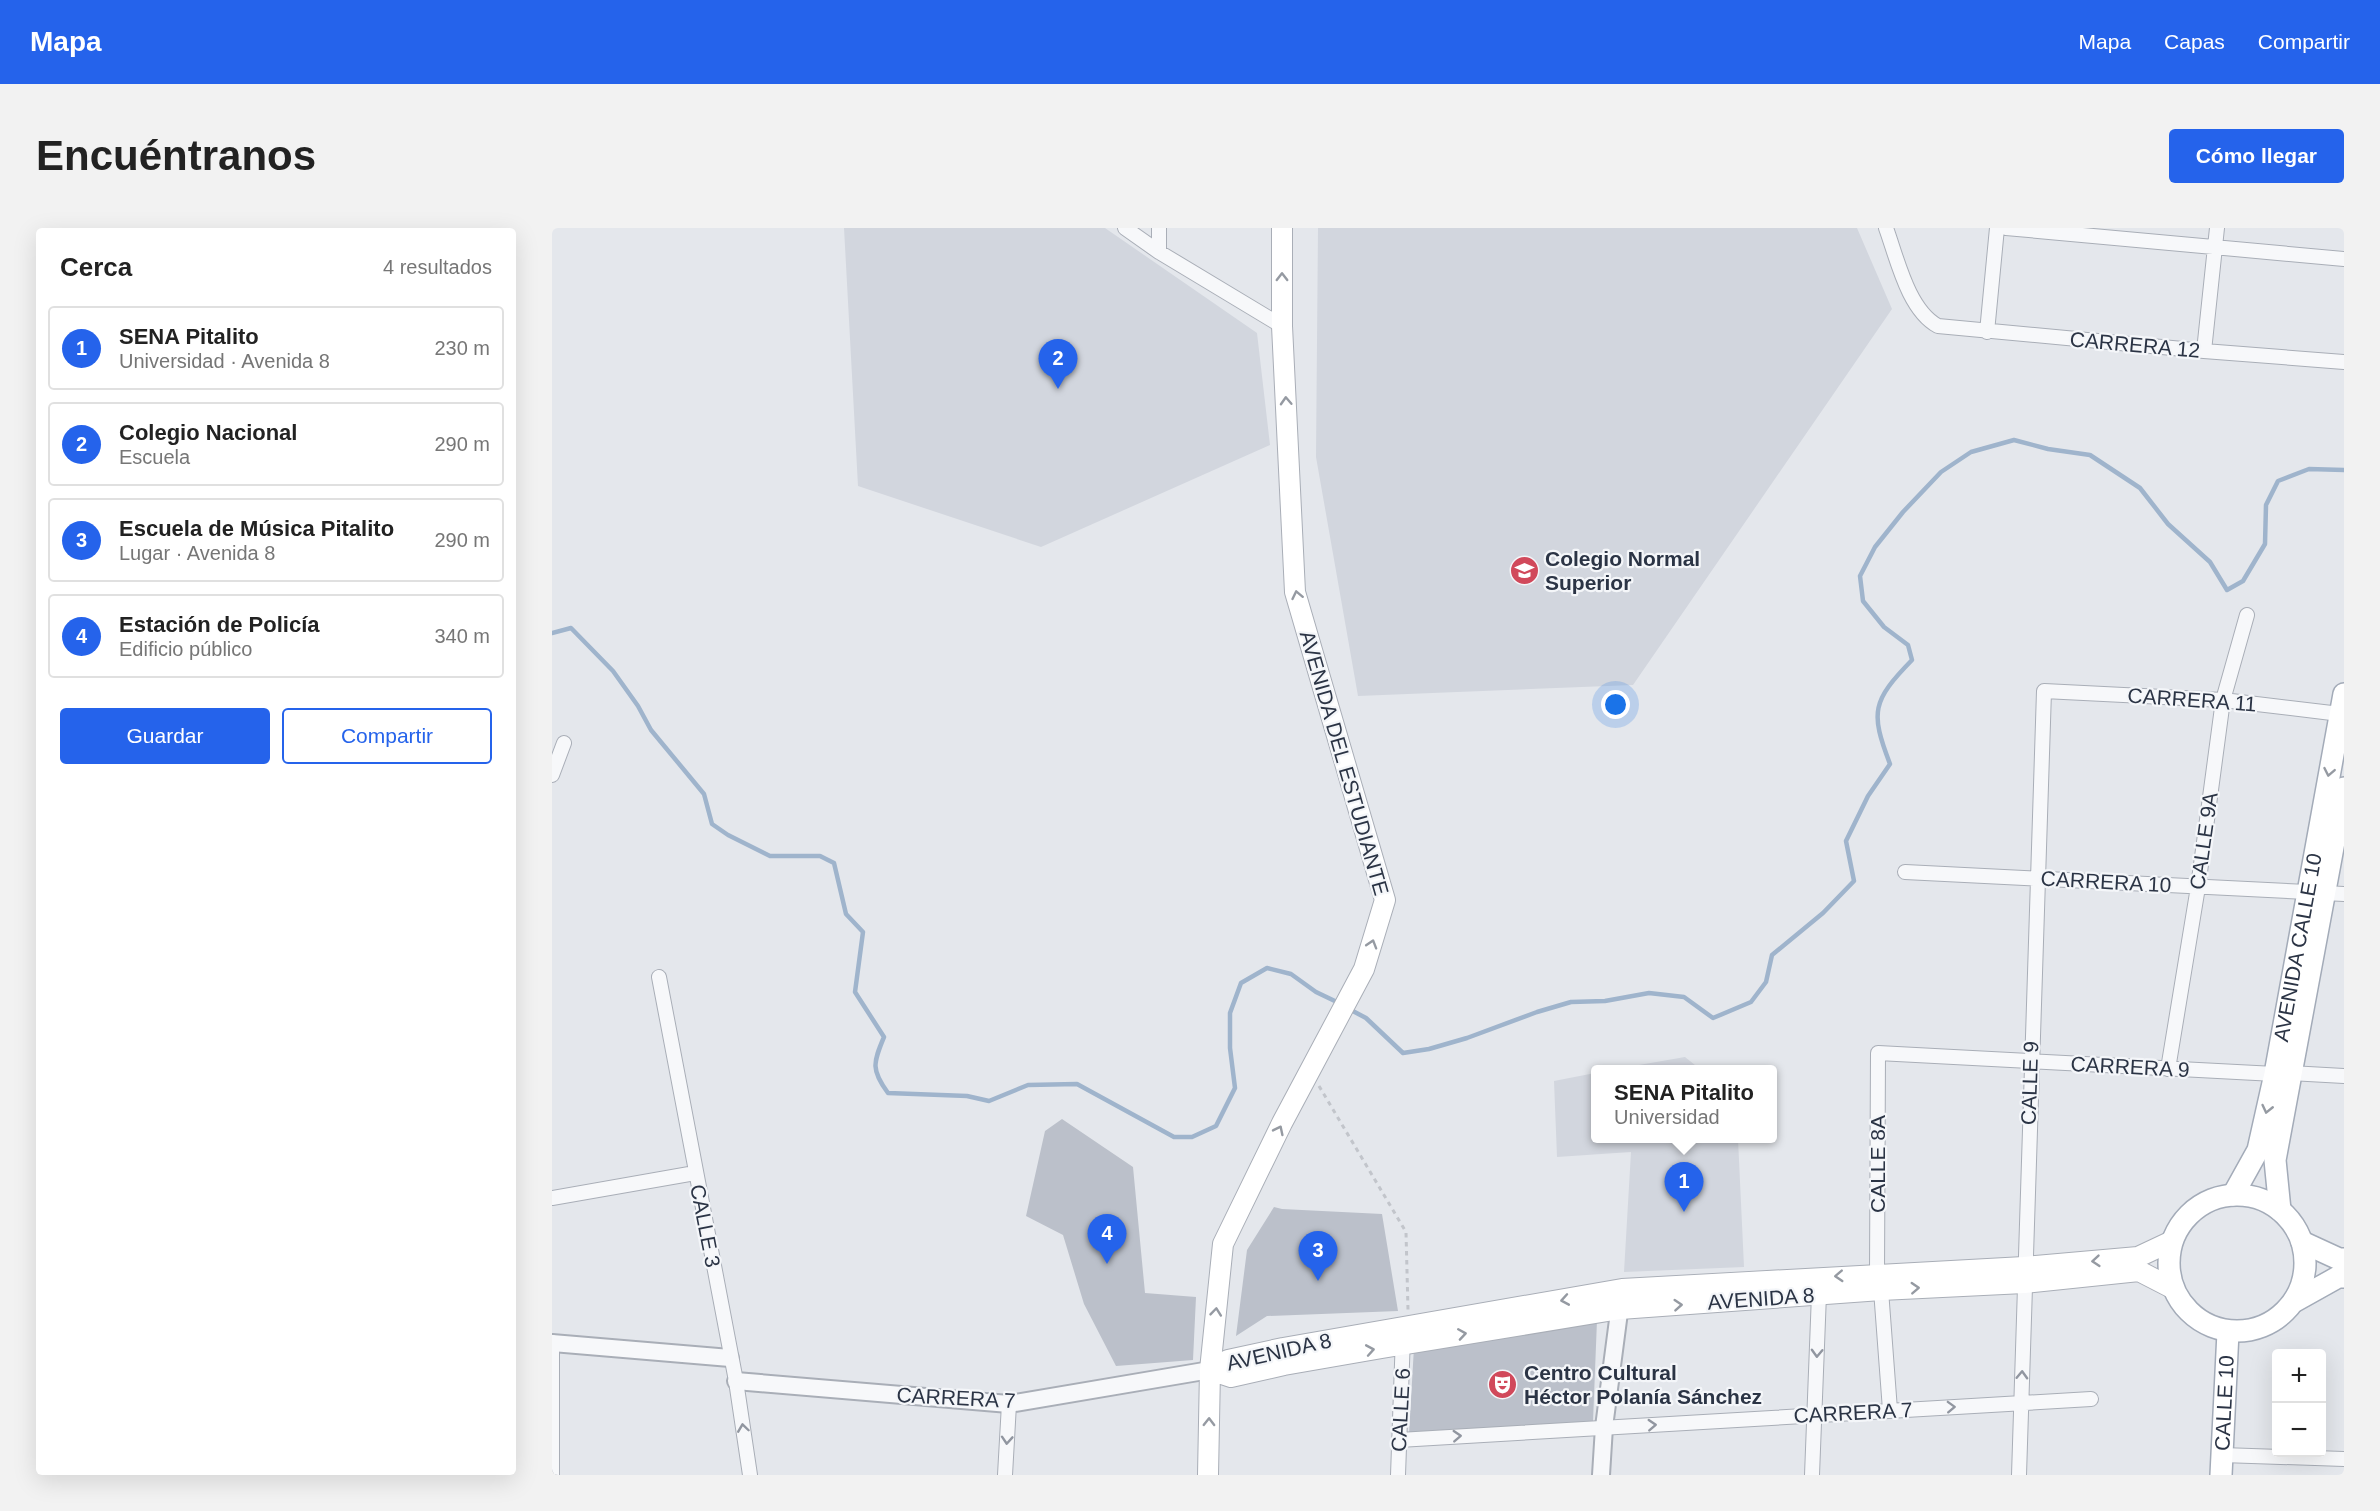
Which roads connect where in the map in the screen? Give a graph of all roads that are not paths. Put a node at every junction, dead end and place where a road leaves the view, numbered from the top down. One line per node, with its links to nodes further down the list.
1 (1125, 228): 9 (street)
2 (1159, 228): 9 (street)
3 (1282, 228): 11 (main road, AVENIDA DEL ESTUDIANTE, one-way to 3)
4 (1886, 228): 12 (street, CARRERA 12)
5 (1997, 228): 12 (street)
6 (2006, 228): 8 (street)
7 (2217, 228): 8 (street)
8 (2215, 248): 10 (street); 13 (street)
9 (1159, 252): 11 (street)
10 (2344, 260)
11 (1282, 326): 51 (main road, AVENIDA DEL ESTUDIANTE, one-way to 11)
12 (1987, 332): 13 (street, CARRERA 12)
13 (2204, 351): 14 (street, CARRERA 12)
14 (2344, 362)
15 (2247, 615): 17 (street, CALLE 9A)
16 (2044, 691): 17 (street, CARRERA 11); 23 (street, CALLE 9)
17 (2223, 700): 18 (street, CARRERA 11); 24 (street, CALLE 9A)
18 (2342, 704): 25 (main road, AVENIDA CALLE 10, one-way to 25)
19 (564, 743): 20 (street)
20 (552, 775)
21 (2344, 788): 25 (main road, AVENIDA CALLE 10)
22 (1905, 872): 23 (street, CARRERA 10)
23 (2037, 879): 24 (street, CARRERA 10); 28 (street, CALLE 9)
24 (2198, 887): 25 (street, CARRERA 10); 29 (street, CALLE 9A)
25 (2325, 893): 30 (main road, AVENIDA CALLE 10)
26 (660, 977): 32 (street, CALLE 3)
27 (1878, 1053): 28 (street, CARRERA 9); 41 (street, CALLE 8A)
28 (2031, 1061): 29 (street, CARRERA 9); 39 (street, CALLE 9)
29 (2168, 1069): 30 (street, CARRERA 9)
30 (2282, 1074): 31 (street, CARRERA 9); 33 (main road, AVENIDA CALLE 10, one-way to 33); 35 (main road, AVENIDA CALLE 10)
31 (2344, 1076)
32 (695, 1173): 34 (street); 50 (street, CALLE 3)
33 (2234, 1195): 35 (main road); 36 (main road)
34 (552, 1198)
35 (2280, 1210): 37 (main road)
36 (2172, 1241): 39 (main road, AVENIDA 8, one-way to 39); 43 (main road)
37 (2302, 1242): 38 (main road); 45 (main road)
38 (2344, 1259)
39 (2024, 1275): 41 (main road, AVENIDA 8); 43 (main road, AVENIDA 8); 55 (street, CALLE 9, one-way to 39)
40 (2344, 1277): 45 (main road)
41 (1879, 1282): 42 (main road, AVENIDA 8, one-way to 42); 44 (main road, AVENIDA 8); 56 (street, CALLE 8A)
42 (1622, 1289): 46 (street); 48 (main road, AVENIDA 8, one-way to 48)
43 (2174, 1289): 47 (main road)
44 (1819, 1294): 46 (main road, AVENIDA 8, one-way to 44); 57 (street, one-way to 57)
45 (2295, 1301): 47 (main road)
46 (1620, 1309): 48 (main road, AVENIDA 8, one-way to 46); 58 (street)
47 (2228, 1332): 61 (main road, CALLE 10)
48 (1405, 1333): 51 (main road, AVENIDA 8); 59 (street, CALLE 6)
49 (552, 1343): 50 (street); 62 (street)
50 (730, 1358): 52 (street, CALLE 3)
51 (1210, 1370): 54 (street, CARRERA 7); 65 (main road, AVENIDA DEL ESTUDIANTE, one-way to 51)
52 (736, 1381): 54 (street, CARRERA 7); 63 (street, CALLE 3, one-way to 52)
53 (2091, 1399): 55 (street, CARRERA 7)
54 (1010, 1404): 64 (street, one-way to 64)
55 (2021, 1404): 56 (street, CARRERA 7, one-way to 55); 69 (street, CALLE 9)
56 (1890, 1410): 57 (street, CARRERA 7)
57 (1814, 1415): 58 (street, CARRERA 7, one-way to 57); 68 (street)
58 (1604, 1427): 59 (street, CARRERA 7, one-way to 58); 67 (street)
59 (1398, 1440): 66 (street, CALLE 6)
60 (2344, 1459): 61 (street)
61 (2222, 1465)
62 (552, 1475)
63 (750, 1475)
64 (1005, 1475)
65 (1208, 1475)
66 (1398, 1475)
67 (1601, 1475)
68 (1812, 1475)
69 (2019, 1475)

